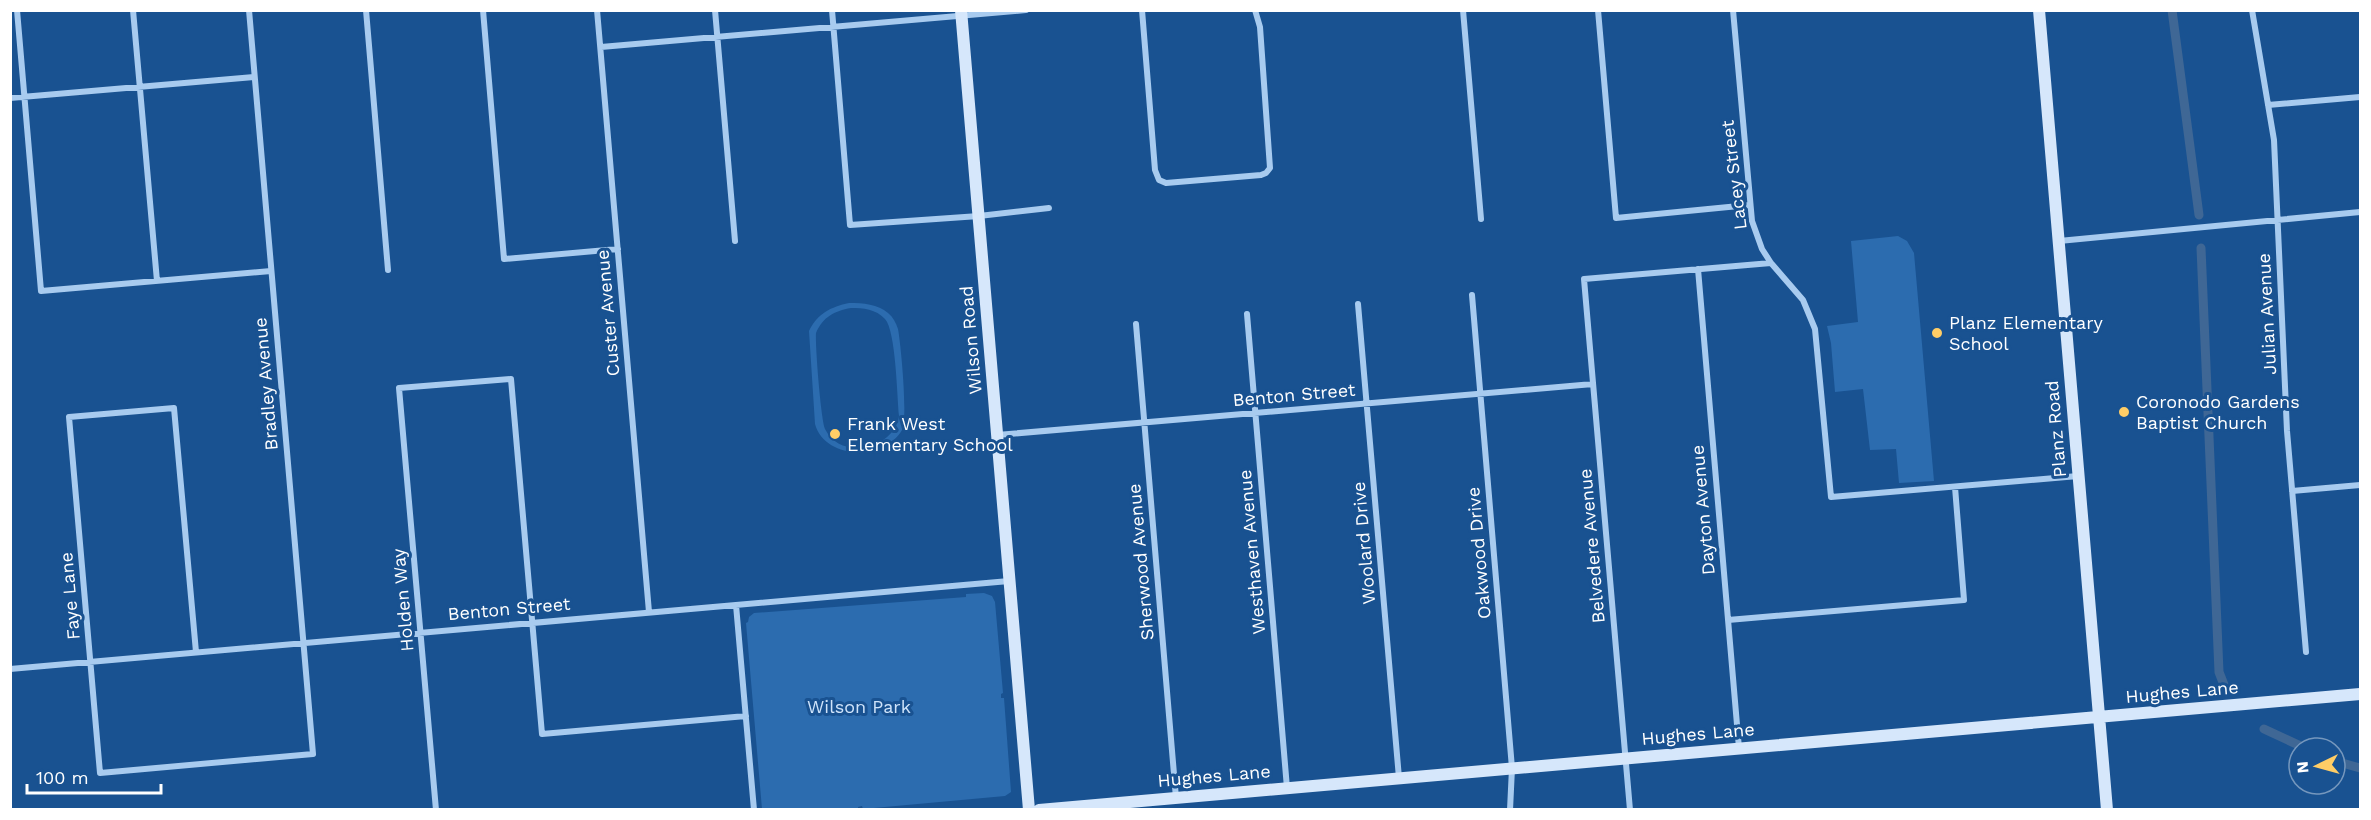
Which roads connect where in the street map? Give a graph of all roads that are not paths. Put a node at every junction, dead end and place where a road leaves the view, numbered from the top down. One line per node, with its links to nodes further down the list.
1 (17, 10): 23 (street)
2 (133, 10): 22 (street)
3 (249, 10): 21 (street, Bradley Avenue)
4 (366, 10): 38 (street)
5 (483, 10): 35 (street)
6 (597, 10): 20 (street, Custer Avenue)
7 (715, 10): 19 (street)
8 (832, 10): 18 (street)
9 (1026, 10): 17 (street)
10 (1142, 10): 11 (street)
11 (1255, 10)
12 (1464, 10): 31 (street)
13 (1598, 10): 27 (street)
14 (1733, 10): 27 (street, Lacey Street)
15 (2039, 10): 33 (street, Planz Road)
16 (2252, 10): 26 (street, Julian Avenue)
17 (961, 13): 18 (street); 30 (street, Wilson Road)
18 (833, 27): 19 (street); 30 (street)
19 (717, 37): 20 (street); 34 (street)
20 (601, 47): 35 (street, Custer Avenue)
21 (254, 77): 22 (street); 39 (street, Bradley Avenue)
22 (140, 87): 23 (street); 40 (street)
23 (24, 97): 25 (street); 40 (street)
24 (2361, 97): 26 (street)
25 (10, 98)
26 (2268, 105): 32 (street, Julian Avenue)
27 (1749, 205): 36 (street, Lacey Street)
28 (1049, 208): 30 (street)
29 (2361, 212): 32 (street)
30 (979, 216): 50 (street, Wilson Road)
31 (1481, 219)
32 (2277, 219): 33 (street); 54 (street, Julian Avenue)
33 (2058, 241): 51 (street, Planz Road)
34 (735, 242)
35 (618, 249): 57 (street, Custer Avenue)
36 (1771, 263): 37 (street); 53 (street, Lacey Street)
37 (1698, 269): 45 (street, Belvedere Avenue); 58 (street, Dayton Avenue)
38 (388, 270)
39 (271, 271): 40 (street); 61 (street, Bradley Avenue)
40 (157, 281)
41 (1472, 295): 46 (street, Oakwood Drive)
42 (1359, 304): 47 (street, Woolard Drive)
43 (1247, 314): 48 (street, Westhaven Avenue)
44 (1136, 324): 49 (street, Sherwood Avenue)
45 (1593, 384): 46 (street, Benton Street); 70 (street, Belvedere Avenue)
46 (1480, 394): 47 (street, Benton Street); 71 (street, Oakwood Drive)
47 (1367, 404): 48 (street, Benton Street); 73 (street, Woolard Drive)
48 (1256, 413): 49 (street, Benton Street); 74 (street, Westhaven Avenue)
49 (1144, 423): 50 (street, Benton Street); 75 (street, Sherwood Avenue)
50 (997, 435): 55 (street, Wilson Road)
51 (2078, 476): 53 (street); 68 (street, Planz Road)
52 (2361, 485): 54 (street)
53 (1955, 487): 58 (street)
54 (2292, 491): 63 (street, Julian Avenue)
55 (1009, 581): 56 (street, Benton Street); 78 (street, Wilson Road)
56 (736, 605): 57 (street, Benton Street); 67 (street)
57 (649, 612): 59 (street, Benton Street)
58 (1728, 620): 69 (street, Dayton Avenue)
59 (532, 622): 60 (street, Benton Street); 60 (street, Holden Way); 67 (street)
60 (421, 632): 61 (street, Benton Street); 76 (street, Holden Way)
61 (303, 642): 62 (street, Benton Street); 72 (street, Bradley Avenue)
62 (196, 652): 64 (street, Benton Street); 64 (street, Faye Lane)
63 (2306, 652)
64 (90, 661): 65 (street, Benton Street); 72 (street, Faye Lane)
65 (10, 669)
66 (2361, 694): 68 (street, Hughes Lane)
67 (746, 716): 77 (street)
68 (2099, 717): 69 (street, Hughes Lane); 82 (street, Planz Road)
69 (1739, 748): 70 (street, Hughes Lane)
70 (1625, 758): 71 (street, Hughes Lane); 81 (street, Belvedere Avenue)
71 (1512, 768): 73 (street, Hughes Lane); 80 (street, Oakwood Drive)
72 (100, 773)
73 (1399, 778): 74 (street, Hughes Lane)
74 (1287, 788): 75 (street, Hughes Lane)
75 (1176, 798): 79 (street, Hughes Lane)
76 (436, 810)
77 (754, 810)
78 (1029, 810)
79 (1039, 810)
80 (1510, 810)
81 (1630, 810)
82 (2107, 810)

